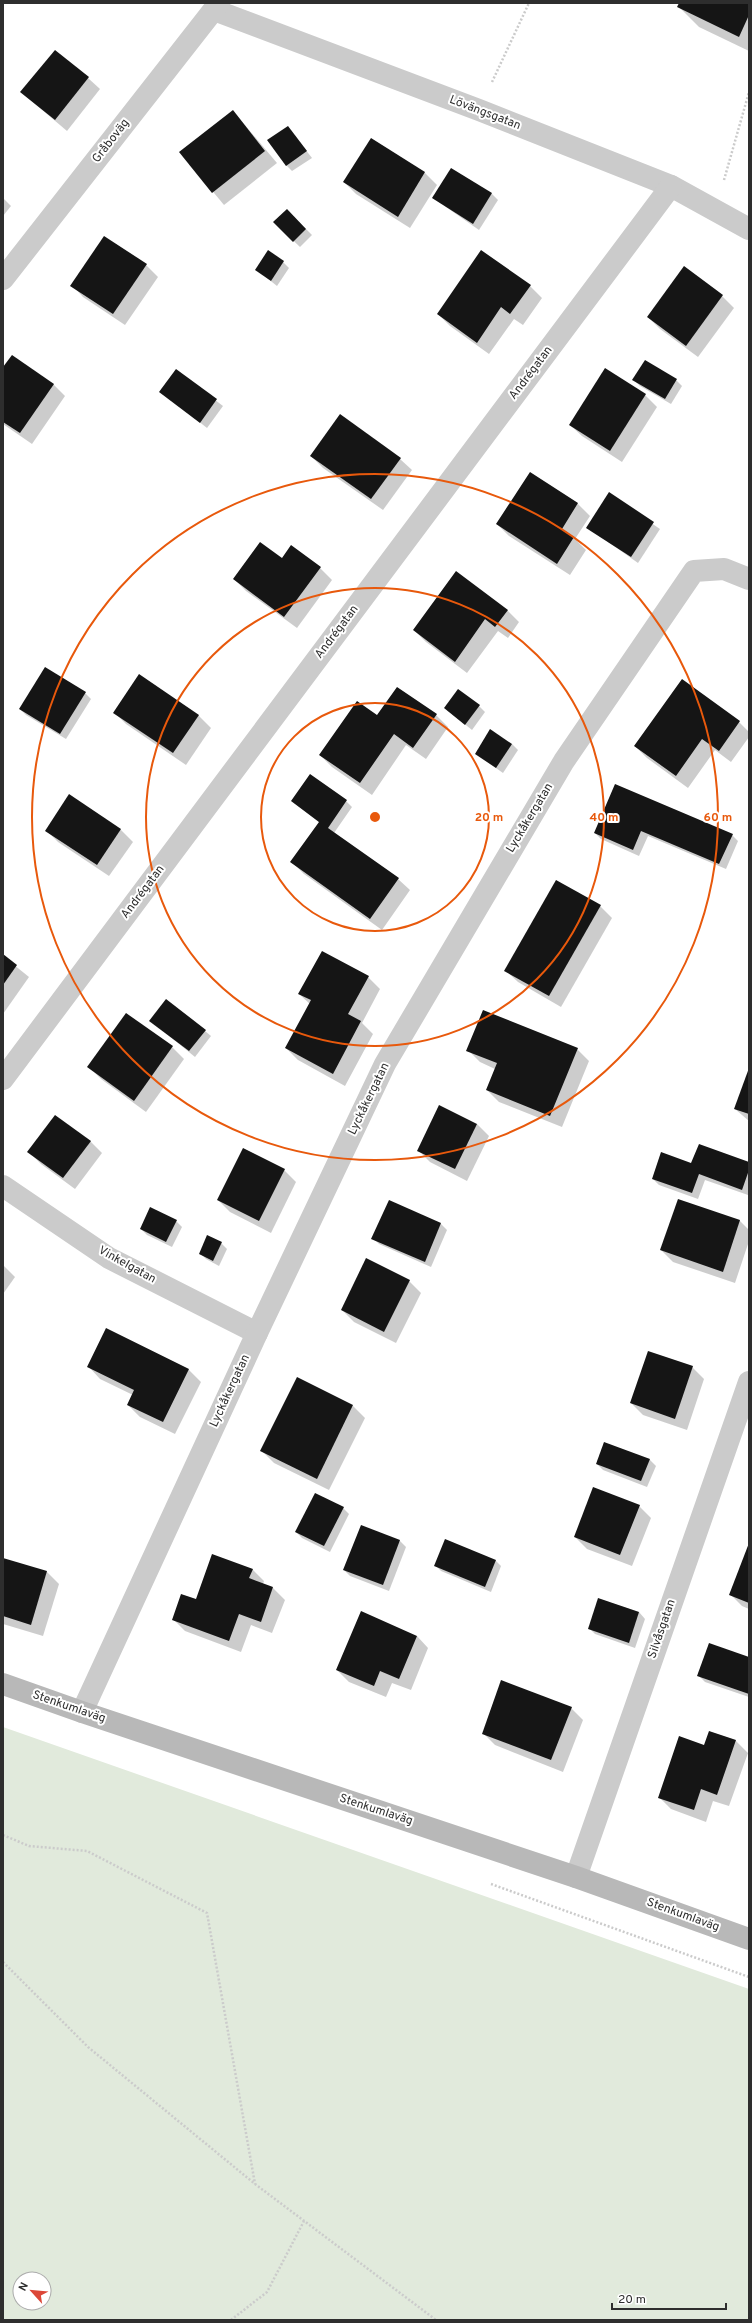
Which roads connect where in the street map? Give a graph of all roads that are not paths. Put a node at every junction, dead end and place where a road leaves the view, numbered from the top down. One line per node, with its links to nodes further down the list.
1 (217, 6): 2 (street, Lövängsgatan); 4 (street, Gråboväg)
2 (671, 186): 3 (street, Lövängsgatan); 6 (street, Andrégatan)
3 (749, 229)
4 (3, 280)
5 (749, 579): 8 (street, Lyckåkergatan)
6 (4, 1075)
7 (3, 1186): 8 (street, Vinkelgatan)
8 (257, 1333): 11 (street, Lyckåkergatan)
9 (749, 1382): 12 (street, Silvåsgatan)
10 (3, 1684): 11 (street, Stenkumlaväg)
11 (82, 1712): 12 (street, Stenkumlaväg)
12 (576, 1877): 13 (street, Stenkumlaväg)
13 (749, 1939)

